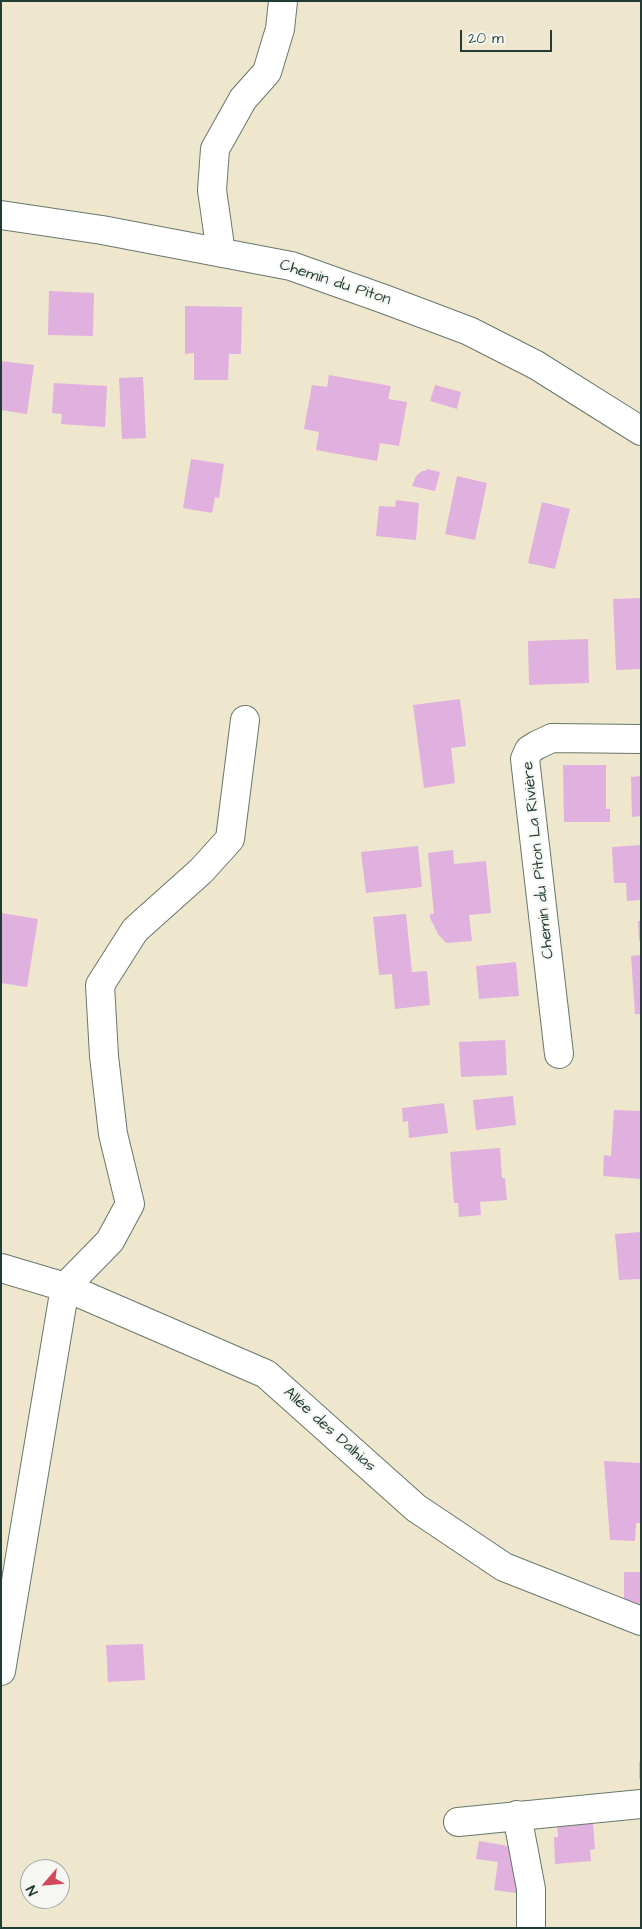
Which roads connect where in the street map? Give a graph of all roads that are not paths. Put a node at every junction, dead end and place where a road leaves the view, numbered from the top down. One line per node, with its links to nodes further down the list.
1 (283, 1): 3 (street)
2 (1, 215): 3 (street, Chemin du Piton)
3 (221, 253): 4 (street, Chemin du Piton)
4 (641, 431)
5 (245, 720): 9 (street)
6 (641, 739): 7 (street, Chemin du Piton La Rivière)
7 (559, 1054)
8 (1, 1268): 9 (street, Allée des Dalhias)
9 (65, 1287): 10 (street, Allée des Dalhias); 11 (street)
10 (641, 1621)
11 (1, 1671)
12 (641, 1804): 13 (street)
13 (517, 1815): 14 (street); 15 (street)
14 (458, 1822)
15 (531, 1928)

